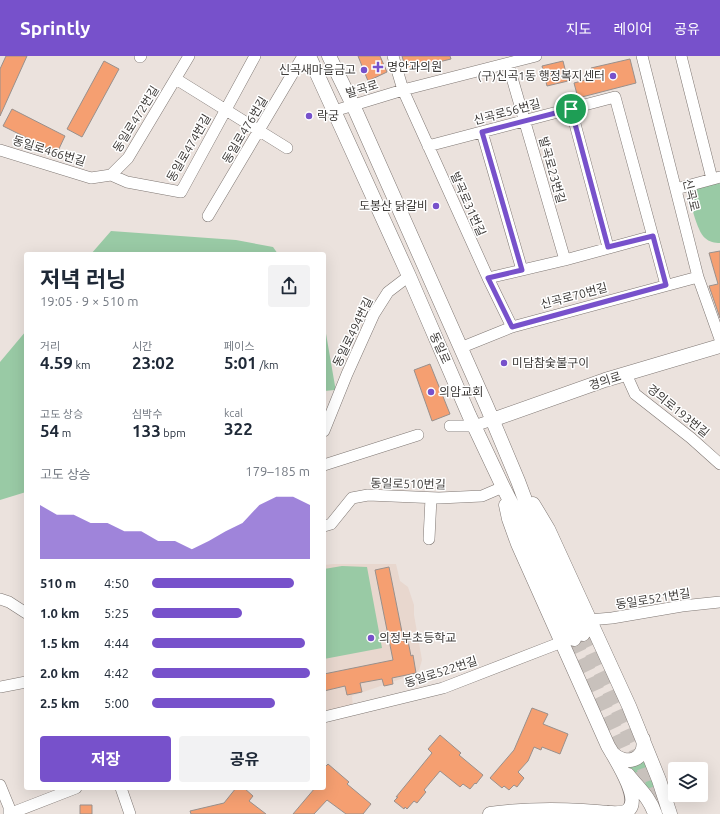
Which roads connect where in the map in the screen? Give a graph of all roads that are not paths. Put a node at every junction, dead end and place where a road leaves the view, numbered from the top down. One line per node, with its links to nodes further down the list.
1 (189, 56): 11 (street, 동일로472번길)
2 (255, 56): 15 (street, 동일로474번길)
3 (303, 56): 18 (street, 동일로476번길)
4 (309, 56): 16 (street, 동일로)
5 (328, 56): 13 (street, 동일로)
6 (393, 56): 12 (street, 발곡로31번길)
7 (536, 56): 10 (street, 발곡로)
8 (642, 56): 25 (street, 신곡로)
9 (681, 56): 24 (street)
10 (508, 64): 12 (street, 발곡로); 17 (street, 발곡로23번길)
11 (176, 79): 15 (street); 23 (street, 동일로472번길)
12 (403, 90): 13 (street, 발곡로); 20 (street, 발곡로31번길)
13 (353, 105): 16 (street, 발곡로); 38 (street, 동일로)
14 (571, 109): 17 (street, 신곡로56번길); 27 (street, 신곡로56번길); 28 (street)
15 (226, 110): 18 (street); 23 (street, 동일로474번길)
16 (334, 111): 31 (street, 동일로)
17 (524, 121): 19 (street, 신곡로56번길); 29 (street, 발곡로23번길)
18 (259, 131): 21 (street); 26 (street, 동일로476번길)
19 (482, 132): 20 (street, 신곡로56번길); 30 (street)
20 (428, 146): 33 (street, 발곡로31번길)
21 (287, 148)
22 (0, 150): 23 (street, 동일로466번길)
23 (112, 175)
24 (716, 178): 25 (street)
25 (676, 189): 32 (street, 신곡로)
26 (208, 216)
27 (653, 236): 28 (street); 34 (street)
28 (608, 247): 29 (street)
29 (565, 260): 30 (street)
30 (522, 270): 33 (street)
31 (409, 276): 42 (street, 동일로); 43 (street, 동일로494번길)
32 (698, 277): 34 (street, 신곡로70번길); 36 (street, 신곡로)
33 (488, 278): 35 (street, 발곡로31번길)
34 (666, 285): 35 (street, 신곡로70번길)
35 (512, 327): 38 (street, 신곡로70번길)
36 (720, 339)
37 (720, 346): 39 (street, 경의로)
38 (460, 348): 40 (street, 동일로)
39 (626, 374): 40 (street, 경의로); 46 (street, 경의로193번길)
40 (492, 420): 42 (street); 47 (street, 동일로)
41 (450, 426): 42 (street)
42 (474, 426): 48 (street, 동일로)
43 (326, 427)
44 (418, 435): 45 (street)
45 (326, 464)
46 (720, 464)
47 (518, 481): 55 (street); 56 (street, 동일로)
48 (502, 487): 49 (street, 동일로510번길); 56 (street, 동일로)
49 (431, 498): 50 (street, 동일로510번길); 51 (street)
50 (326, 525)
51 (429, 539)
52 (0, 599): 54 (street)
53 (720, 602): 55 (street, 동일로521번길)
54 (24, 613)
55 (589, 620): 60 (street)
56 (573, 638): 59 (street, 동일로522번길); 61 (street)
57 (24, 682): 58 (street)
58 (0, 687)
59 (326, 717)
60 (643, 739): 61 (street); 70 (street)
61 (615, 759): 68 (street); 69 (street)
62 (0, 785): 65 (street)
63 (71, 790): 65 (street)
64 (122, 790): 66 (street)
65 (9, 814)
66 (130, 814)
67 (490, 814): 68 (street)
68 (613, 814)
69 (655, 814)
70 (670, 814)

